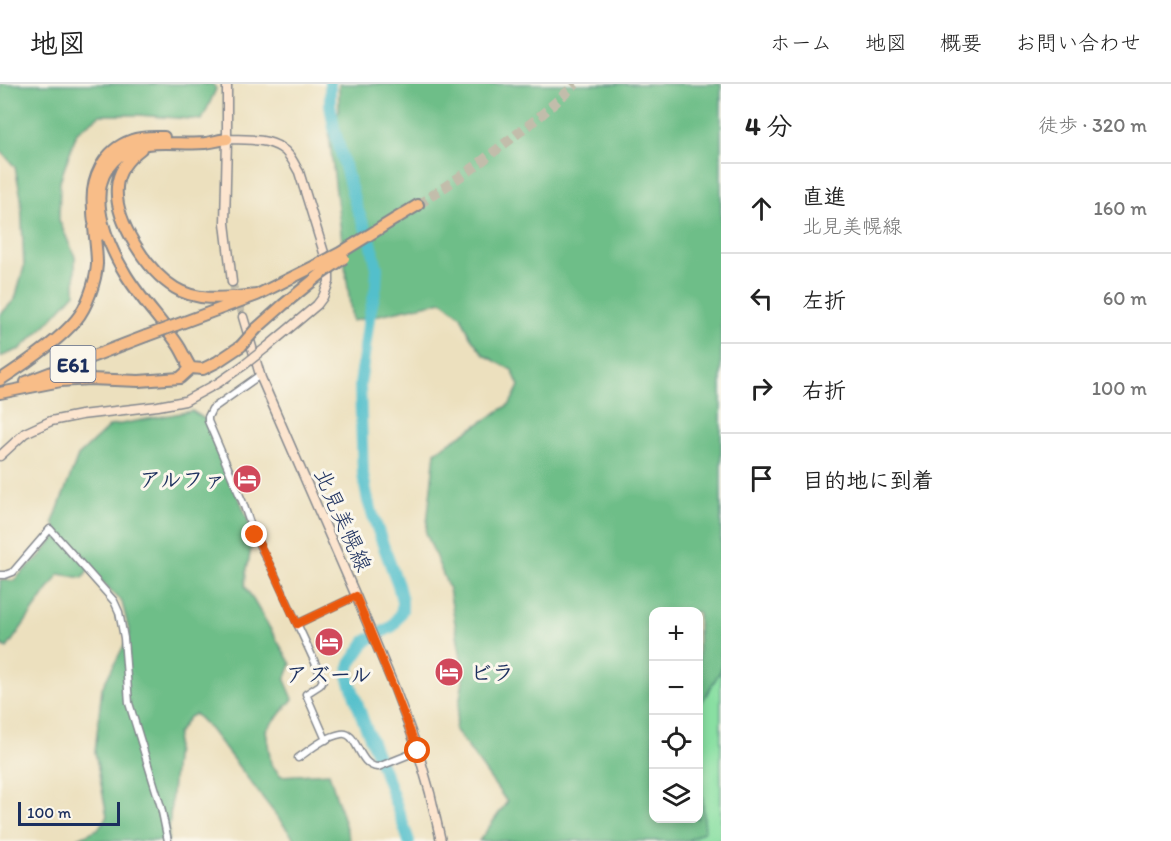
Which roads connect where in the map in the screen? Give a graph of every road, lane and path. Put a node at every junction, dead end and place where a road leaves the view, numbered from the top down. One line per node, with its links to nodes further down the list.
1 (226, 84): 2 (main road)
2 (227, 139): 3 (highway); 5 (highway); 7 (main road); 14 (main road, bridge)
3 (146, 145): 8 (highway); 10 (highway)
4 (414, 207): 6 (highway, E61, bridge)
5 (94, 220): 10 (highway); 12 (highway)
6 (318, 270): 8 (highway, E61); 10 (highway, bridge)
7 (232, 282)
8 (257, 296): 13 (highway, E61, bridge)
9 (243, 317): 11 (main road, 北見美幌線)
10 (191, 368): 13 (highway)
11 (260, 375): 16 (main road, 北見美幌線); 17 (street)
12 (0, 380)
13 (0, 393)
14 (0, 456)
15 (0, 575): 21 (street)
16 (356, 596): 17 (street); 19 (main road, 北見美幌線)
17 (297, 624): 18 (street)
18 (326, 740): 19 (street); 20 (street)
19 (418, 751): 22 (main road, 北見美幌線)
20 (298, 758)
21 (168, 841)
22 (441, 841)

